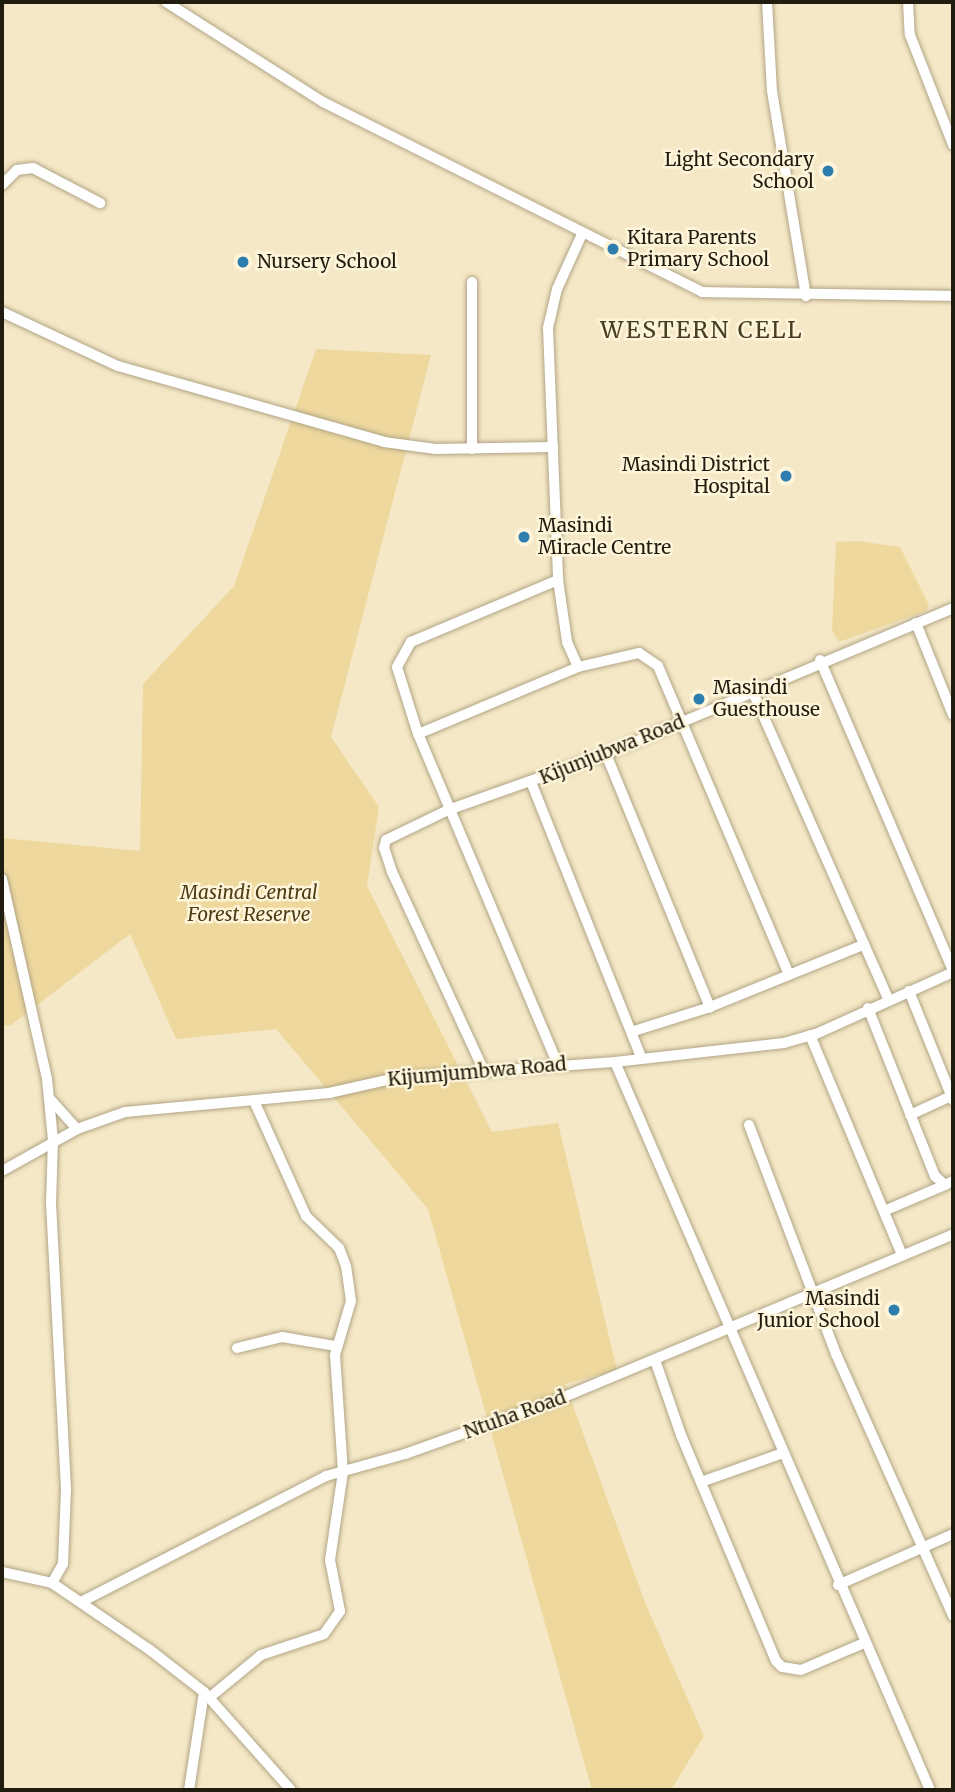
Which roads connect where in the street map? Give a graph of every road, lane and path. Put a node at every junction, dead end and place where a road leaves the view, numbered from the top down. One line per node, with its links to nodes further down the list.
1 (166, 2): 7 (street)
2 (767, 2): 9 (street)
3 (908, 2): 4 (street)
4 (953, 145)
5 (2, 185): 6 (street)
6 (100, 203)
7 (582, 234): 9 (street); 12 (street)
8 (472, 282): 13 (street)
9 (806, 296): 10 (street)
10 (953, 296)
11 (2, 312): 13 (street)
12 (553, 447): 13 (street); 14 (street)
13 (472, 449)
14 (558, 580): 18 (street); 22 (street)
15 (953, 608): 16 (street, Kijunjubwa Road)
16 (916, 623): 17 (street, Kijunjubwa Road); 20 (street)
17 (820, 660): 19 (street, Kijunjubwa Road); 28 (street)
18 (578, 667): 21 (street); 22 (street)
19 (752, 690): 21 (street, Kijunjubwa Road); 27 (street)
20 (953, 715)
21 (681, 722): 23 (street, Kijunjubwa Road); 29 (street)
22 (418, 734): 25 (street)
23 (606, 754): 24 (street, Kijunjubwa Road); 32 (street)
24 (531, 782): 25 (street, Kijunjubwa Road); 34 (street)
25 (448, 810): 38 (street); 39 (street, Kijunjubwa Road)
26 (2, 878): 41 (street)
27 (863, 945): 29 (street); 31 (street)
28 (953, 971): 30 (street, Kijumjumbwa Road)
29 (789, 974): 32 (street)
30 (909, 991): 31 (street, Kijumjumbwa Road); 40 (street)
31 (889, 1000): 33 (street, Kijumjumbwa Road)
32 (710, 1007): 34 (street)
33 (868, 1008): 35 (street, Kijumjumbwa Road); 43 (street)
34 (634, 1031): 36 (street)
35 (810, 1035): 36 (street, Kijumjumbwa Road); 49 (street)
36 (642, 1059): 37 (street, Kijumjumbwa Road)
37 (615, 1062): 38 (street, Kijumjumbwa Road); 53 (street)
38 (558, 1065): 39 (street, Kijumjumbwa Road)
39 (484, 1071): 42 (street, Kijumjumbwa Road)
40 (953, 1097): 43 (street)
41 (50, 1098): 45 (street); 46 (street)
42 (254, 1101): 45 (street, Kijumjumbwa Road); 54 (street)
43 (910, 1115): 48 (street)
44 (749, 1125): 52 (street)
45 (77, 1129): 46 (street, Kijumjumbwa Road)
46 (53, 1140): 47 (street, Kijumjumbwa Road); 63 (street)
47 (2, 1171)
48 (949, 1183): 49 (street)
49 (884, 1211): 51 (street)
50 (953, 1234): 51 (street, Ntuha Road)
51 (902, 1255): 52 (street, Ntuha Road)
52 (814, 1291): 53 (street, Ntuha Road); 61 (street)
53 (733, 1326): 56 (street, Ntuha Road); 57 (street)
54 (336, 1346): 55 (street); 58 (street)
55 (237, 1348)
56 (655, 1360): 58 (street, Ntuha Road); 59 (street)
57 (783, 1453): 59 (street); 64 (street)
58 (343, 1472): 65 (street, Ntuha Road); 68 (street)
59 (701, 1482): 67 (street)
60 (953, 1534): 61 (street)
61 (925, 1548): 64 (street); 66 (street)
62 (2, 1572): 63 (street)
63 (52, 1583): 65 (street)
64 (838, 1585): 67 (street)
65 (81, 1602): 68 (street)
66 (953, 1616)
67 (864, 1643): 71 (street)
68 (206, 1695): 69 (street); 70 (street)
69 (189, 1790)
70 (291, 1790)
71 (930, 1790)

